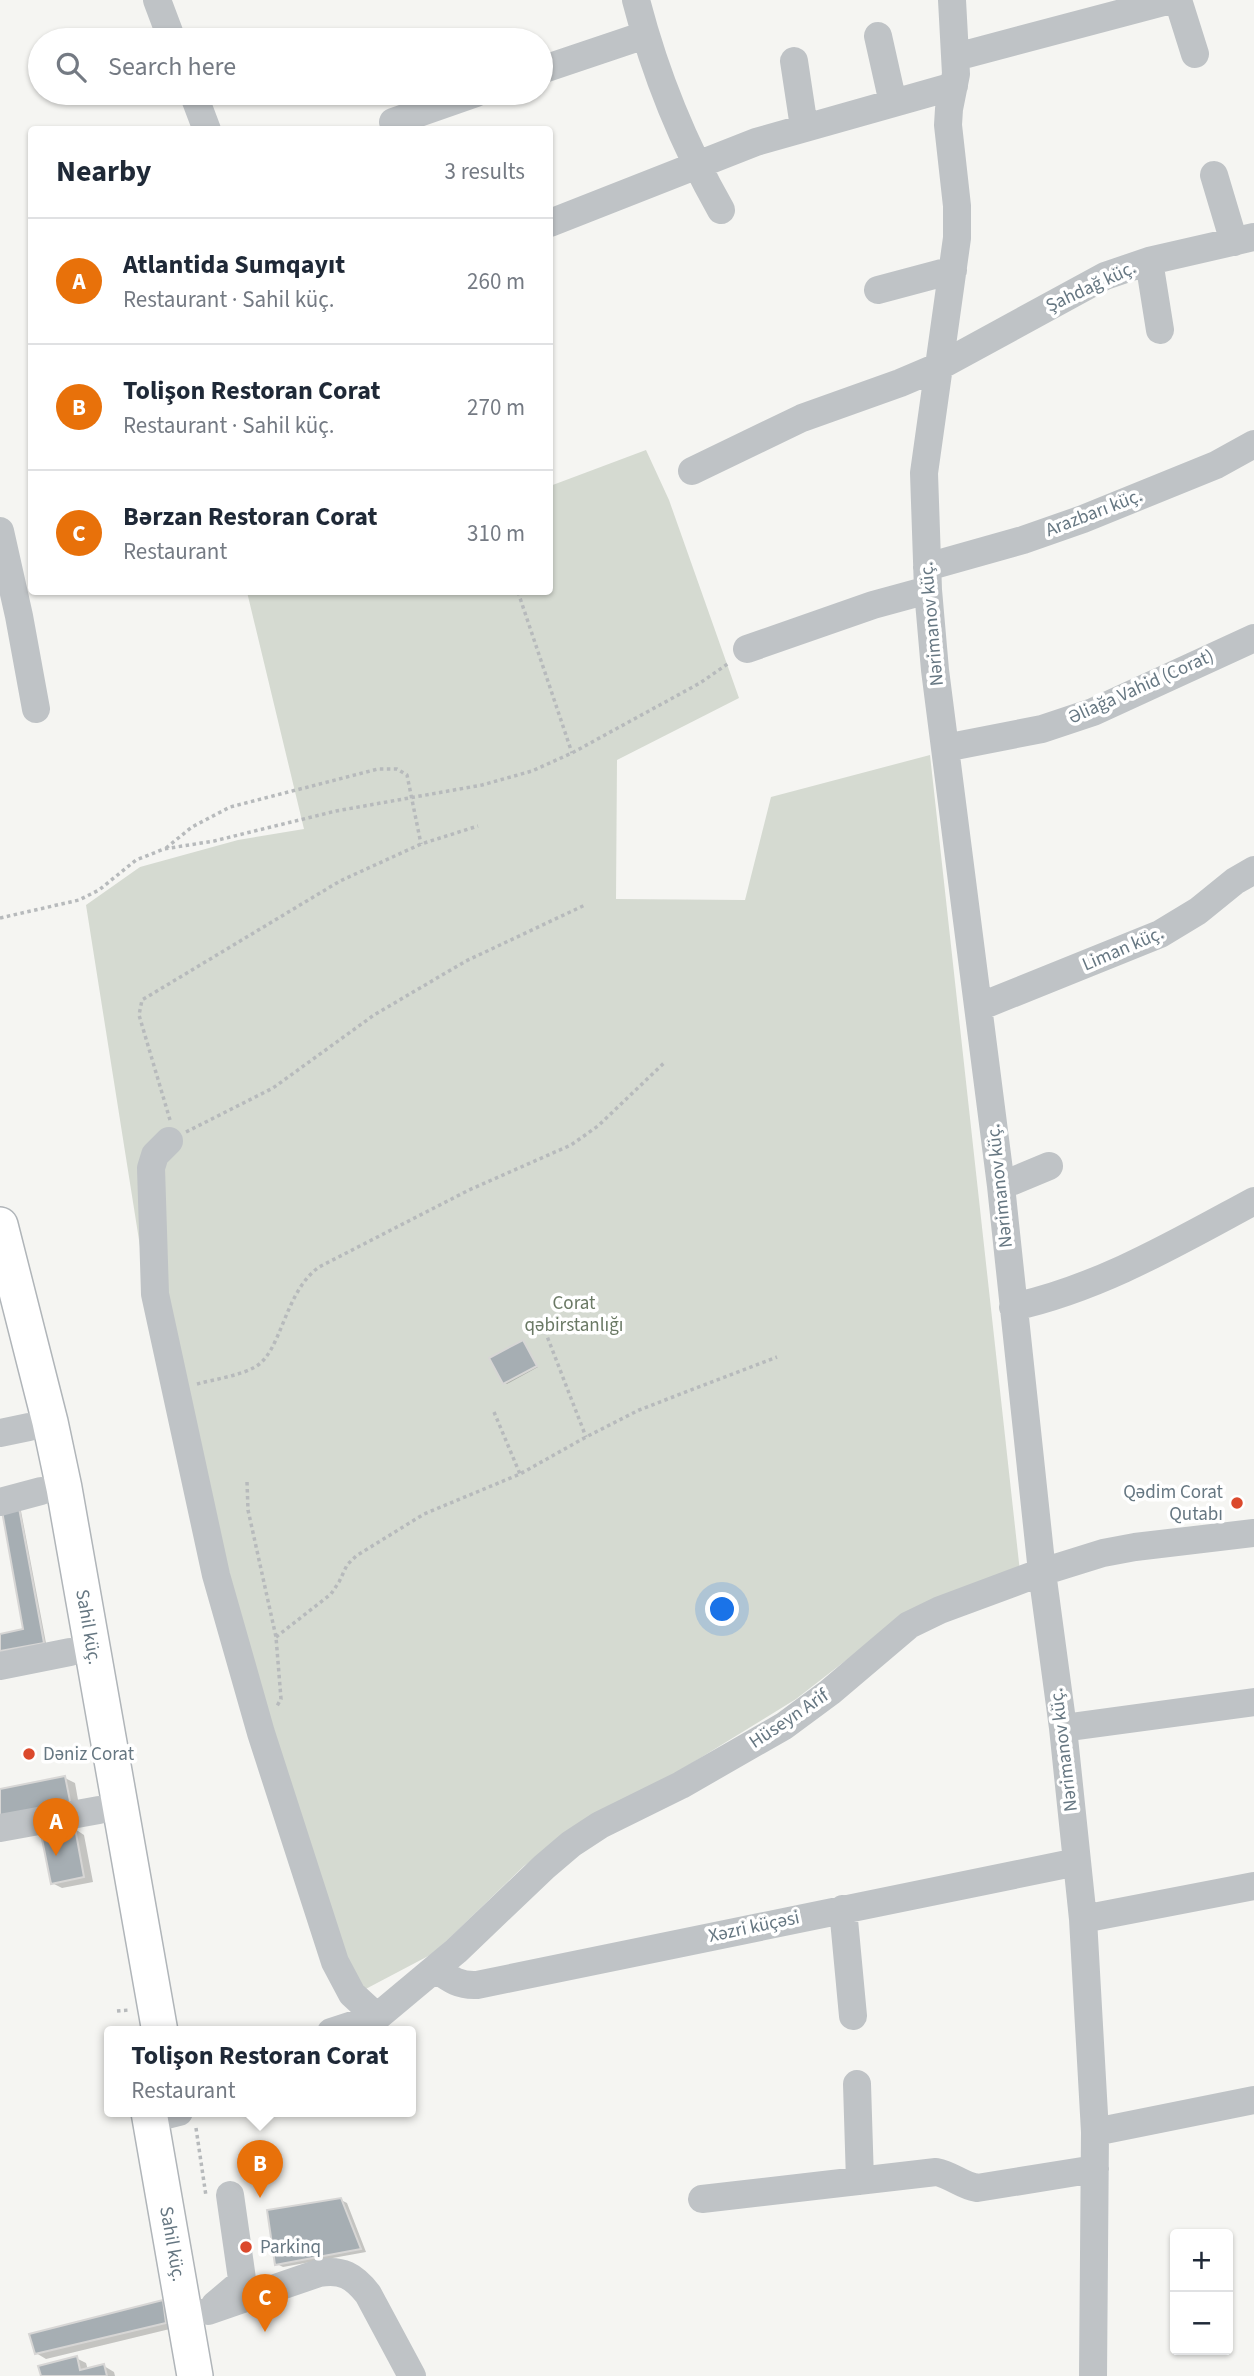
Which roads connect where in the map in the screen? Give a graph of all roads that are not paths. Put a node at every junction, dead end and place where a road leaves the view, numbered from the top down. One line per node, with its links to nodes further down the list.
1 (157, 0): 6 (street)
2 (636, 0): 7 (street)
3 (952, 0): 10 (street, Nərimanov küç.)
4 (1171, 0): 10 (street)
5 (1178, 0): 9 (street)
6 (168, 28)
7 (645, 35): 12 (street); 20 (street)
8 (878, 36): 14 (street)
9 (1195, 54)
10 (956, 57): 13 (street, Nərimanov küç.)
11 (794, 61): 19 (street)
12 (553, 66)
13 (954, 86): 14 (street); 26 (street, Nərimanov küç.)
14 (893, 103): 19 (street)
15 (197, 105): 18 (street)
16 (442, 105): 17 (street)
17 (393, 122)
18 (205, 126)
19 (804, 127): 20 (street)
20 (696, 165): 22 (street); 23 (street)
21 (1214, 175): 24 (street)
22 (721, 210)
23 (553, 222)
24 (1244, 240): 25 (street, Şahdağ küç.)
25 (1149, 261): 28 (street); 29 (street, Şahdağ küç.)
26 (953, 270): 27 (street); 29 (street, Nərimanov küç.)
27 (878, 290)
28 (1160, 330)
29 (940, 366): 31 (street, Şahdağ küç.); 33 (street, Nərimanov küç.)
30 (1254, 444): 33 (street, Arazbarı küç.)
31 (692, 471)
32 (0, 531): 36 (street)
33 (928, 578): 35 (street, Arazbarı küç.); 37 (street, Nərimanov küç.)
34 (1254, 638): 37 (street, Əliağa Vahid (Corat))
35 (747, 649)
36 (36, 709)
37 (944, 748): 39 (street, Nərimanov küç.)
38 (1254, 870): 39 (street, Liman küç.)
39 (979, 1007): 42 (street, Nərimanov küç.)
40 (169, 1140): 64 (street)
41 (1049, 1166): 42 (street)
42 (1001, 1186): 45 (street, Nərimanov küç.)
43 (1254, 1201): 45 (street)
44 (0, 1225): 66 (main road, Sahil küç.)
45 (1013, 1307): 51 (street, Nərimanov küç.)
46 (0, 1310): 47 (main road, Sahil küç.)
47 (15, 1430): 48 (main road, Sahil küç.)
48 (41, 1491): 49 (street); 52 (main road, Sahil küç.)
49 (0, 1502)
50 (1254, 1533): 51 (street, Hüseyn Arif)
51 (1042, 1572): 55 (street, Nərimanov küç.); 62 (street, Hüseyn Arif)
52 (70, 1652): 53 (street); 56 (main road, Sahil küç.)
53 (0, 1667)
54 (1254, 1702): 55 (street)
55 (1063, 1728): 58 (street, Nərimanov küç.)
56 (99, 1810): 57 (street); 65 (main road, Sahil küç.)
57 (0, 1828)
58 (1077, 1862): 60 (street, Xəzri küçəsi); 61 (street, Nərimanov küç.)
59 (1254, 1886): 61 (street)
60 (844, 1909): 62 (street, Xəzri küçəsi); 63 (street)
61 (1083, 1919): 71 (street, Nərimanov küç.)
62 (436, 1969): 64 (street, Hüseyn Arif)
63 (853, 2016)
64 (371, 2025)
65 (135, 2026)
66 (159, 2026)
67 (857, 2084): 73 (street)
68 (1254, 2100): 71 (street)
69 (171, 2117): 76 (main road, Sahil küç.)
70 (171, 2117): 77 (main road, Sahil küç.)
71 (1095, 2132): 72 (street, Nərimanov küç.)
72 (1095, 2169): 73 (street); 80 (street, Nərimanov küç.)
73 (860, 2181): 74 (street)
74 (702, 2199)
75 (219, 2201): 76 (street)
76 (208, 2311): 78 (main road, Sahil küç.); 79 (street)
77 (195, 2376)
78 (219, 2376)
79 (412, 2376)
80 (1093, 2376)

